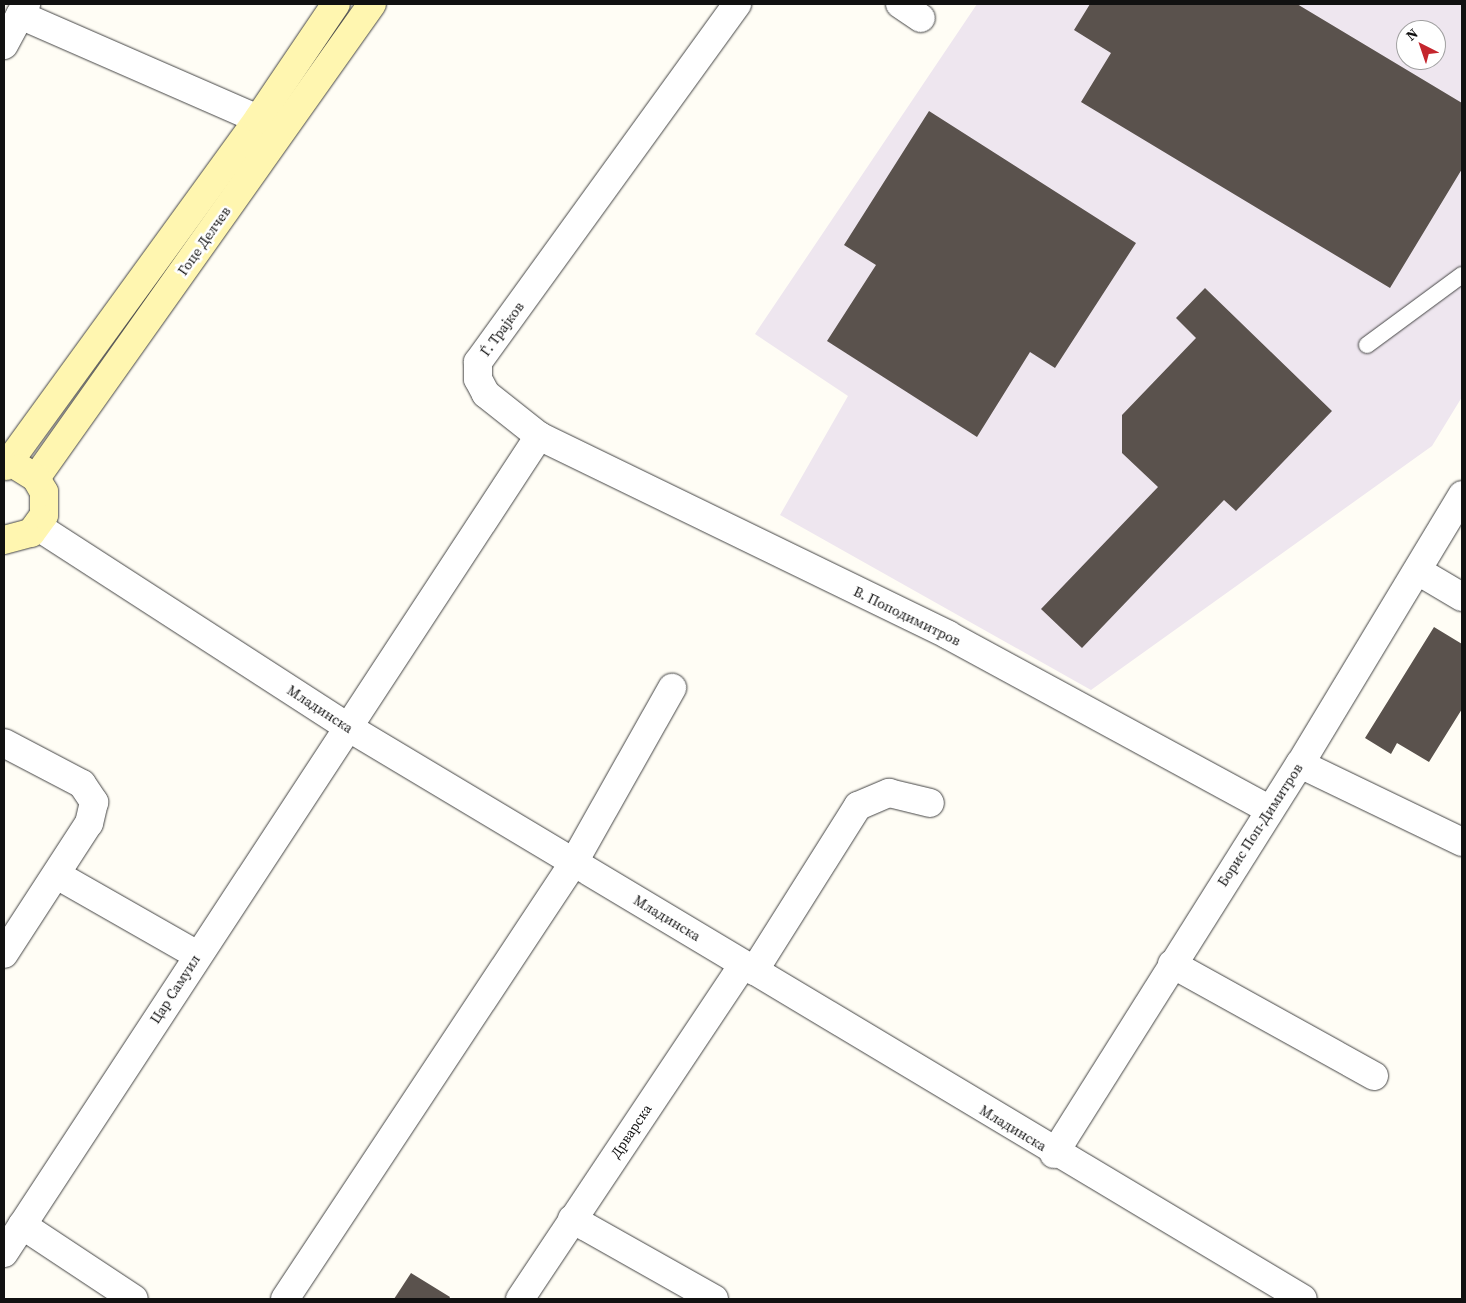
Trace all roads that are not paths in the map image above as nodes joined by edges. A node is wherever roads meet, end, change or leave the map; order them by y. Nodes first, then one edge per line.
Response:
1 (336, 4) edge
2 (372, 4) edge
3 (738, 4) edge
4 (23, 10) edge
5 (4, 46) edge
6 (258, 119) junction
7 (1462, 275) edge
8 (1367, 345) dead end
9 (539, 436) junction
10 (5, 466) edge
11 (36, 478) junction
12 (1462, 495) edge
13 (37, 526) junction
14 (4, 540) edge
15 (1418, 571) junction
16 (1462, 597) edge
17 (672, 688) dead end
18 (346, 726) junction
19 (4, 743) edge
20 (1300, 764) junction
21 (930, 803) dead end
22 (1269, 809) junction
23 (1462, 842) edge
24 (574, 862) junction
25 (57, 875) junction
26 (4, 954) edge
27 (197, 955) junction
28 (1172, 964) junction
29 (749, 968) junction
30 (1374, 1076) dead end
31 (1054, 1154) junction
32 (572, 1219) junction
33 (22, 1226) junction
34 (4, 1253) edge
35 (134, 1299) edge
36 (285, 1299) edge
37 (520, 1299) edge
38 (714, 1299) edge
39 (1303, 1299) edge

1 - 6 main road, Гоце Делчев
2 - 11 main road, Гоце Делчев
3 - 9 street, Ѓ. Трајков
4 - 5 street
4 - 6 street
6 - 10 main road, Гоце Делчев
7 - 8 lane
9 - 18 street
9 - 22 street, В. Поподимитров
10 - 11 main road
11 - 13 main road
12 - 15 street, Борис Поп-Димитров
13 - 14 main road
13 - 18 street, Младинска
15 - 16 street
15 - 20 street, Борис Поп-Димитров
17 - 24 street
18 - 24 street, Младинска
18 - 27 street, Цар Самуил
19 - 25 street
20 - 22 street, Борис Поп-Димитров
20 - 23 street
21 - 29 street, Дрварска
22 - 28 street, Борис Поп-Димитров
24 - 29 street, Младинска
24 - 36 street
25 - 26 street
25 - 27 street
27 - 33 street, Цар Самуил
28 - 30 street
28 - 31 street, Борис Поп-Димитров
29 - 31 street, Младинска
29 - 32 street, Дрварска
31 - 39 street, Младинска
32 - 37 street, Дрварска
32 - 38 street
33 - 34 street, Цар Самуил
33 - 35 street

